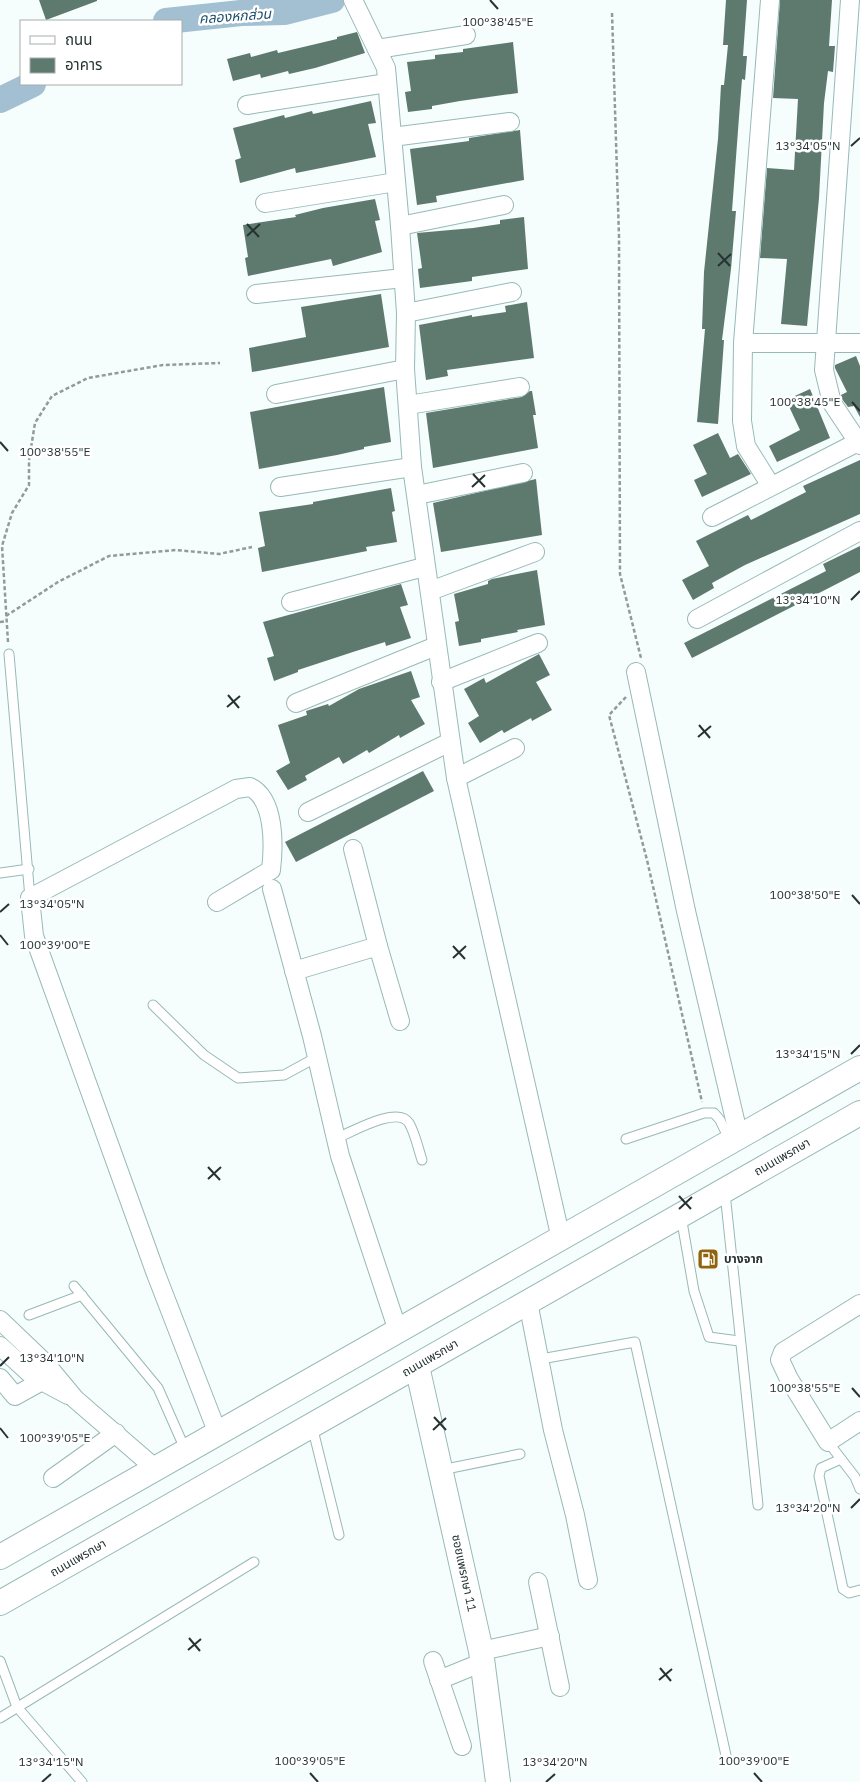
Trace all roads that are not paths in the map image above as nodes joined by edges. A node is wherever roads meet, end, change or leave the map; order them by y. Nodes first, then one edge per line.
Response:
1 (770, 0) edge
2 (850, 0) edge
3 (357, 7) edge
4 (466, 35) dead end
5 (377, 49) junction
6 (387, 83) junction
7 (247, 105) dead end
8 (510, 122) dead end
9 (392, 137) junction
10 (396, 182) junction
11 (265, 203) dead end
12 (504, 205) dead end
13 (400, 226) junction
14 (403, 278) junction
15 (512, 292) dead end
16 (256, 294) dead end
17 (406, 313) junction
18 (743, 343) junction
19 (826, 343) junction
20 (860, 343) edge
21 (404, 369) junction
22 (520, 387) dead end
23 (276, 394) dead end
24 (408, 405) junction
25 (859, 444) edge
26 (412, 467) junction
27 (523, 472) dead end
28 (771, 486) junction
29 (280, 488) dead end
30 (416, 495) junction
31 (712, 517) dead end
32 (860, 531) edge
33 (535, 552) dead end
34 (424, 567) junction
35 (430, 590) junction
36 (291, 602) dead end
37 (697, 619) dead end
38 (538, 643) dead end
39 (436, 646) junction
40 (9, 654) road end
41 (640, 669) road end
42 (441, 682) junction
43 (296, 702) dead end
44 (450, 742) junction
45 (515, 748) dead end
46 (456, 778) junction
47 (308, 812) dead end
48 (353, 850) dead end
49 (29, 869) junction
50 (0, 873) edge
51 (272, 889) dead end
52 (30, 898) junction
53 (217, 902) dead end
54 (378, 946) junction
55 (294, 971) junction
56 (153, 1005) dead end
57 (400, 1021) dead end
58 (317, 1057) junction
59 (860, 1068) edge
60 (860, 1113) edge
61 (337, 1138) junction
62 (626, 1139) dead end
63 (735, 1139) junction
64 (422, 1160) dead end
65 (725, 1190) junction
66 (681, 1214) junction
67 (561, 1239) junction
68 (74, 1286) dead end
69 (82, 1295) junction
70 (528, 1302) junction
71 (860, 1304) edge
72 (29, 1315) dead end
73 (0, 1320) edge
74 (398, 1332) junction
75 (739, 1341) junction
76 (0, 1346) edge
77 (541, 1359) junction
78 (417, 1366) junction
79 (0, 1378) edge
80 (42, 1381) junction
81 (75, 1399) junction
82 (860, 1421) edge
83 (312, 1426) junction
84 (116, 1433) junction
85 (218, 1434) junction
86 (828, 1442) junction
87 (186, 1452) junction
88 (520, 1454) dead end
89 (841, 1459) junction
90 (156, 1469) junction
91 (441, 1470) junction
92 (858, 1475) edge
93 (52, 1478) dead end
94 (860, 1489) edge
95 (758, 1505) dead end
96 (339, 1535) dead end
97 (0, 1556) edge
98 (254, 1562) dead end
99 (588, 1580) dead end
100 (538, 1582) dead end
101 (860, 1590) edge
102 (0, 1603) edge
103 (550, 1636) junction
104 (482, 1656) junction
105 (0, 1661) edge
106 (433, 1661) dead end
107 (439, 1680) junction
108 (560, 1686) dead end
109 (17, 1707) junction
110 (0, 1718) edge
111 (462, 1746) dead end
112 (727, 1760) dead end
113 (82, 1782) edge
114 (498, 1782) edge

1 - 18 street
2 - 19 street
3 - 5 street
4 - 5 street
5 - 6 street
6 - 7 street
6 - 9 street
8 - 9 street
9 - 10 street
10 - 11 street
10 - 13 street
12 - 13 street
13 - 14 street
14 - 16 street
14 - 17 street
15 - 17 street
17 - 21 street
18 - 19 street
18 - 28 street
19 - 20 street
19 - 25 street
21 - 23 street
21 - 24 street
22 - 24 street
24 - 26 street
25 - 28 street
26 - 29 street
26 - 30 street
27 - 30 street
28 - 31 street
30 - 34 street
32 - 37 street
33 - 35 street
34 - 35 street
34 - 36 street
35 - 39 street
38 - 42 street
39 - 42 street
39 - 43 street
40 - 49 lane
41 - 63 street
42 - 44 street
44 - 46 street
44 - 47 street
45 - 46 street
46 - 67 street
48 - 54 street
49 - 50 lane
49 - 52 lane
51 - 55 street
52 - 53 street
52 - 85 street
54 - 55 street
54 - 57 street
55 - 58 street
56 - 58 lane
58 - 61 street
59 - 63 main road
60 - 65 main road, ถนนแพรกษา
61 - 64 lane
61 - 74 street
62 - 63 lane
63 - 67 main road
65 - 66 main road, ถนนแพรกษา
65 - 75 lane
66 - 70 main road, ถนนแพรกษา
66 - 75 lane
67 - 74 main road
68 - 69 lane
69 - 72 lane
69 - 87 lane
70 - 77 street
70 - 78 main road, ถนนแพรกษา
71 - 86 street
73 - 81 street
74 - 85 main road
75 - 95 lane
76 - 80 street
77 - 99 street
77 - 112 lane
78 - 83 main road, ถนนแพรกษา
78 - 91 main road, ซอยแพรกษา 11
79 - 80 street
80 - 81 street
81 - 84 street
82 - 86 street
83 - 96 lane
83 - 102 main road, ถนนแพรกษา
84 - 90 street
84 - 93 street
85 - 87 main road
86 - 89 lane
87 - 90 main road
88 - 91 lane
89 - 92 lane
89 - 101 lane
90 - 97 main road
91 - 104 main road, ซอยแพรกษา 11
92 - 94 lane
98 - 109 lane
100 - 103 street
103 - 104 street
103 - 108 street
104 - 107 street
104 - 114 main road, ซอยแพรกษา 11
105 - 109 lane
106 - 107 street
107 - 111 street
109 - 110 lane
109 - 113 lane

